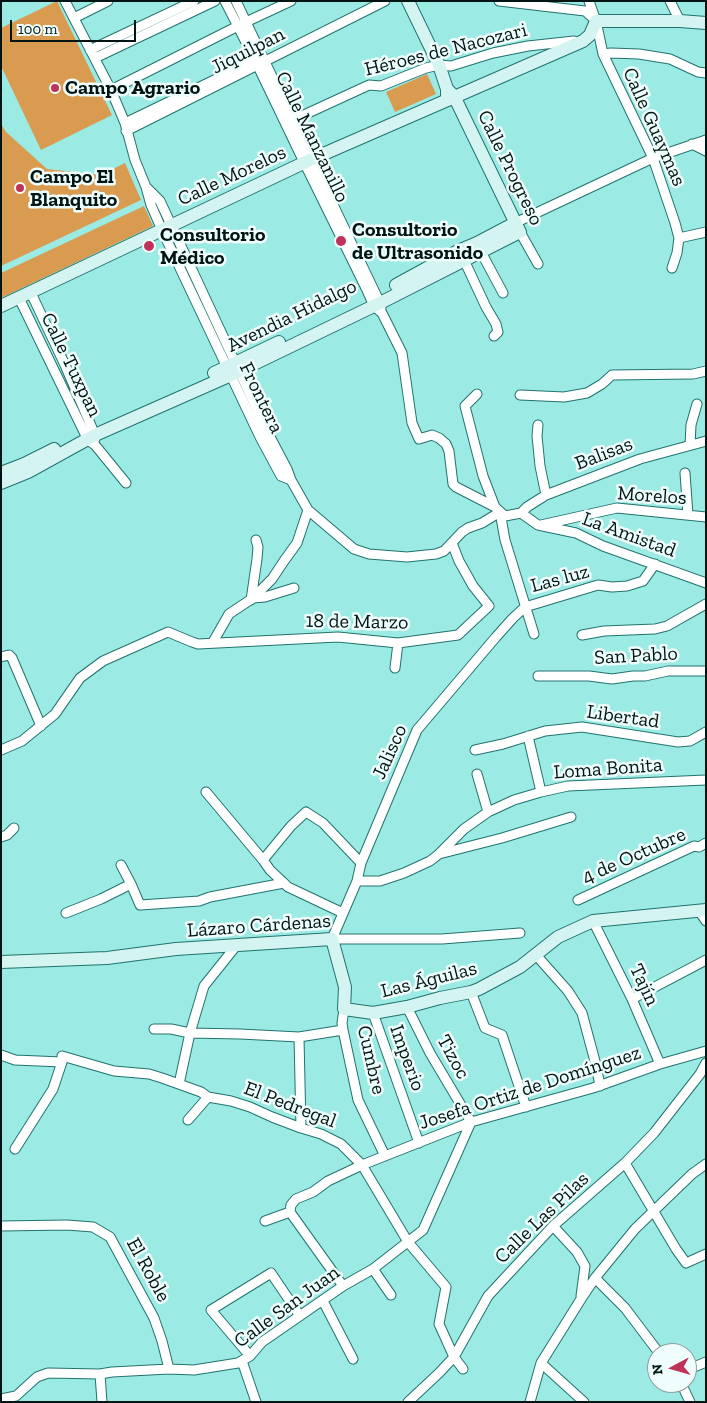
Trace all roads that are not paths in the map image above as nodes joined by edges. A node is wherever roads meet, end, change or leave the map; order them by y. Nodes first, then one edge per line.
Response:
1 (65, 1) edge
2 (108, 1) edge
3 (194, 1) edge
4 (215, 1) edge
5 (226, 1) edge
6 (236, 1) edge
7 (291, 1) edge
8 (372, 1) edge
9 (385, 1) edge
10 (408, 1) edge
11 (499, 1) edge
12 (589, 1) edge
13 (670, 1) edge
14 (74, 18) junction
15 (596, 21) junction
16 (680, 21) junction
17 (706, 23) edge
18 (242, 24) junction
19 (583, 40) junction
20 (93, 54) junction
21 (603, 54) junction
22 (260, 61) junction
23 (438, 65) junction
24 (706, 73) edge
25 (111, 90) junction
26 (449, 95) junction
27 (293, 120) junction
28 (126, 127) junction
29 (706, 140) edge
30 (692, 144) junction
31 (706, 151) edge
32 (653, 158) junction
33 (308, 161) junction
34 (167, 227) junction
35 (514, 229) junction
36 (706, 232) edge
37 (679, 238) junction
38 (481, 252) junction
39 (464, 260) junction
40 (538, 264) dead end
41 (672, 268) dead end
42 (502, 292) dead end
43 (31, 293) junction
44 (19, 298) junction
45 (377, 303) junction
46 (1, 306) edge
47 (494, 336) dead end
48 (233, 369) junction
49 (706, 371) edge
50 (477, 394) dead end
51 (520, 395) dead end
52 (697, 404) dead end
53 (538, 425) dead end
54 (91, 437) junction
55 (706, 441) edge
56 (690, 446) junction
57 (685, 472) dead end
58 (1, 473) edge
59 (1, 483) edge
60 (126, 483) dead end
61 (546, 495) junction
62 (308, 510) junction
63 (497, 510) junction
64 (521, 513) junction
65 (688, 516) junction
66 (706, 517) edge
67 (538, 525) junction
68 (256, 540) dead end
69 (452, 543) junction
70 (655, 564) junction
71 (706, 583) edge
72 (294, 588) dead end
73 (252, 599) junction
74 (706, 604) edge
75 (525, 607) junction
76 (534, 634) dead end
77 (582, 635) dead end
78 (213, 642) junction
79 (398, 644) junction
80 (3, 656) edge
81 (395, 668) dead end
82 (706, 671) edge
83 (538, 676) dead end
84 (41, 726) junction
85 (706, 732) edge
86 (528, 736) junction
87 (1, 750) edge
88 (475, 750) dead end
89 (477, 774) dead end
90 (706, 780) edge
91 (206, 792) dead end
92 (541, 792) junction
93 (488, 812) junction
94 (571, 817) dead end
95 (14, 828) dead end
96 (1, 837) edge
97 (706, 844) edge
98 (439, 854) junction
99 (263, 860) junction
100 (361, 863) junction
101 (121, 865) dead end
102 (357, 881) junction
103 (284, 883) junction
104 (131, 884) junction
105 (578, 900) dead end
106 (66, 913) dead end
107 (343, 913) junction
108 (704, 914) edge
109 (593, 921) junction
110 (520, 933) dead end
111 (332, 939) junction
112 (236, 946) junction
113 (540, 952) junction
114 (706, 960) edge
115 (1, 962) edge
116 (472, 992) junction
117 (632, 999) junction
118 (407, 1007) junction
119 (344, 1009) junction
120 (372, 1013) junction
121 (154, 1029) dead end
122 (343, 1030) junction
123 (190, 1033) junction
124 (299, 1036) junction
125 (706, 1051) edge
126 (1, 1055) edge
127 (62, 1062) junction
128 (706, 1063) edge
129 (660, 1064) junction
130 (180, 1084) junction
131 (600, 1086) junction
132 (208, 1097) junction
133 (526, 1108) junction
134 (188, 1120) dead end
135 (471, 1122) junction
136 (301, 1128) junction
137 (419, 1142) junction
138 (16, 1149) dead end
139 (385, 1156) junction
140 (625, 1163) junction
141 (706, 1164) edge
142 (362, 1165) junction
143 (290, 1212) junction
144 (653, 1212) junction
145 (264, 1221) dead end
146 (1, 1226) edge
147 (553, 1226) junction
148 (408, 1242) junction
149 (706, 1254) edge
150 (373, 1269) junction
151 (595, 1278) junction
152 (343, 1286) junction
153 (391, 1294) dead end
154 (581, 1299) junction
155 (323, 1301) junction
156 (300, 1316) junction
157 (652, 1343) edge
158 (454, 1357) junction
159 (246, 1359) junction
160 (353, 1359) dead end
161 (542, 1363) junction
162 (170, 1368) junction
163 (464, 1369) dead end
164 (100, 1374) junction
165 (1, 1398) edge
166 (15, 1399) edge
167 (102, 1402) edge
168 (256, 1402) edge
169 (408, 1402) edge
170 (530, 1402) edge
171 (584, 1402) edge

1 - 14 street, Frontera
2 - 14 street
3 - 20 street
4 - 20 street
5 - 18 street, Calle Manzanillo
6 - 18 street, Calle Manzanillo
7 - 18 street
8 - 22 street, Jiquilpan
9 - 22 street, Jiquilpan
10 - 23 street, Calle Progreso
11 - 15 street
12 - 15 street, Calle Guaymas
13 - 16 street
14 - 20 street, Frontera
15 - 16 street
15 - 19 street
15 - 21 street, Calle Guaymas
16 - 17 street
18 - 22 street, Calle Manzanillo
18 - 25 street
19 - 23 street, Héroes de Nacozari
19 - 26 street, Calle Morelos
20 - 25 street, Frontera
21 - 24 street
21 - 32 street, Calle Guaymas
22 - 27 street, Calle Manzanillo
22 - 28 street, Jiquilpan
22 - 33 street, Calle Manzanillo
23 - 26 street, Calle Progreso
23 - 27 street, Héroes de Nacozari
25 - 28 street, Frontera
26 - 33 street, Calle Morelos
26 - 35 street, Calle Progreso
27 - 33 street, Calle Manzanillo
28 - 34 street, Frontera
29 - 30 street, Avendia Hidalgo
30 - 31 street
30 - 32 street, Avendia Hidalgo
32 - 35 street, Avendia Hidalgo
32 - 37 street, Calle Guaymas
33 - 34 street, Calle Morelos
33 - 45 street, Calle Manzanillo
34 - 43 street, Calle Morelos
34 - 48 street, Frontera
35 - 38 street, Avendia Hidalgo
35 - 40 street, Calle Progreso
35 - 45 street, Avendia Hidalgo
36 - 37 street
37 - 41 street, Calle Guaymas
38 - 39 street, Avendia Hidalgo
38 - 42 street
39 - 45 street, Avendia Hidalgo
39 - 47 street
43 - 44 street, Calle Morelos
43 - 54 street, Calle Tuxpan
44 - 46 street, Calle Morelos
44 - 54 street, Calle Tuxpan
45 - 48 street, Avendia Hidalgo
45 - 63 street, Calle Manzanillo
48 - 54 street, Avendia Hidalgo
48 - 62 street, Frontera
49 - 51 street
50 - 63 street
52 - 56 street
53 - 61 street
54 - 58 street, Avendia Hidalgo
54 - 59 street, Avendia Hidalgo
54 - 60 street, Calle Tuxpan
55 - 56 street, Balisas
56 - 61 street, Balisas
57 - 65 street
61 - 64 street, Balisas
62 - 69 street, Frontera
62 - 73 street
63 - 64 street
63 - 69 street, Frontera
63 - 75 street
64 - 67 street
65 - 66 street, Morelos
65 - 67 street, Morelos
67 - 70 street, La Amistad
68 - 73 street
69 - 79 street, 18 de Marzo
70 - 71 street, La Amistad
70 - 75 street, Las luz
72 - 73 street
73 - 78 street
74 - 77 street
75 - 76 street
75 - 100 street, Jalisco
78 - 79 street, 18 de Marzo
78 - 84 street, 18 de Marzo
79 - 81 street
80 - 84 street
82 - 83 street, San Pablo
84 - 87 street, 18 de Marzo
85 - 86 street, Libertad
86 - 88 street, Libertad
86 - 92 street
89 - 93 street
90 - 92 street, Loma Bonita
91 - 99 street, Lázaro Cárdenas
92 - 93 street, Loma Bonita
93 - 98 street, Loma Bonita
94 - 98 street
95 - 96 street
97 - 105 street, 4 de Octubre
98 - 102 street
99 - 100 street
99 - 103 street, Lázaro Cárdenas
100 - 102 street, Jalisco
101 - 104 street
102 - 107 street, Jalisco
103 - 104 street
103 - 107 street, Lázaro Cárdenas
104 - 106 street
107 - 111 street, Jalisco
108 - 109 street
109 - 113 street
109 - 117 street, Tajín
110 - 111 street, Lázaro Cárdenas
111 - 112 street, Lázaro Cárdenas
111 - 119 street, Cumbre
112 - 115 street, Lázaro Cárdenas
112 - 123 street
113 - 116 street, Las Águilas
113 - 131 street
114 - 117 street
116 - 118 street, Las Águilas
116 - 133 street
117 - 129 street, Tajín
118 - 120 street, Las Águilas
118 - 135 street, Tizoc
119 - 120 street, Las Águilas
119 - 122 street, Cumbre
120 - 137 street, Imperio
121 - 123 street
122 - 124 street
122 - 139 street, Cumbre
123 - 124 street
123 - 130 street
124 - 136 street
125 - 129 street, Josefa Ortiz de Domínguez
126 - 127 street, El Pedregal
127 - 130 street, El Pedregal
127 - 138 street
128 - 140 street, Calle Las Pilas
129 - 131 street, Josefa Ortiz de Domínguez
130 - 132 street, El Pedregal
131 - 133 street, Josefa Ortiz de Domínguez
132 - 134 street
132 - 136 street, El Pedregal
133 - 135 street, Josefa Ortiz de Domínguez
135 - 137 street, Josefa Ortiz de Domínguez
135 - 148 street, Calle San Juan
136 - 142 street, El Pedregal
137 - 139 street, Josefa Ortiz de Domínguez
139 - 142 street, Josefa Ortiz de Domínguez
140 - 144 street
140 - 147 street, Calle Las Pilas
141 - 144 street
142 - 143 street, Josefa Ortiz de Domínguez
142 - 148 street, El Pedregal
143 - 145 street, Josefa Ortiz de Domínguez
143 - 152 street
144 - 149 street
144 - 151 street
146 - 162 street, El Roble
147 - 154 street
147 - 158 street, Calle Las Pilas
148 - 150 street, Calle San Juan
148 - 158 street, El Pedregal
150 - 152 street, Calle San Juan
150 - 153 street
151 - 154 street
151 - 157 street
152 - 155 street, Calle San Juan
154 - 161 street
155 - 156 street, Calle San Juan
155 - 160 street
156 - 159 street, Calle San Juan
156 - 159 street
158 - 163 street, El Pedregal
158 - 169 street, Calle Las Pilas
159 - 162 street, Calle San Juan
159 - 168 street
161 - 170 street
161 - 171 street
162 - 164 street, Calle San Juan
164 - 166 street, Calle San Juan
164 - 167 street
165 - 166 street

